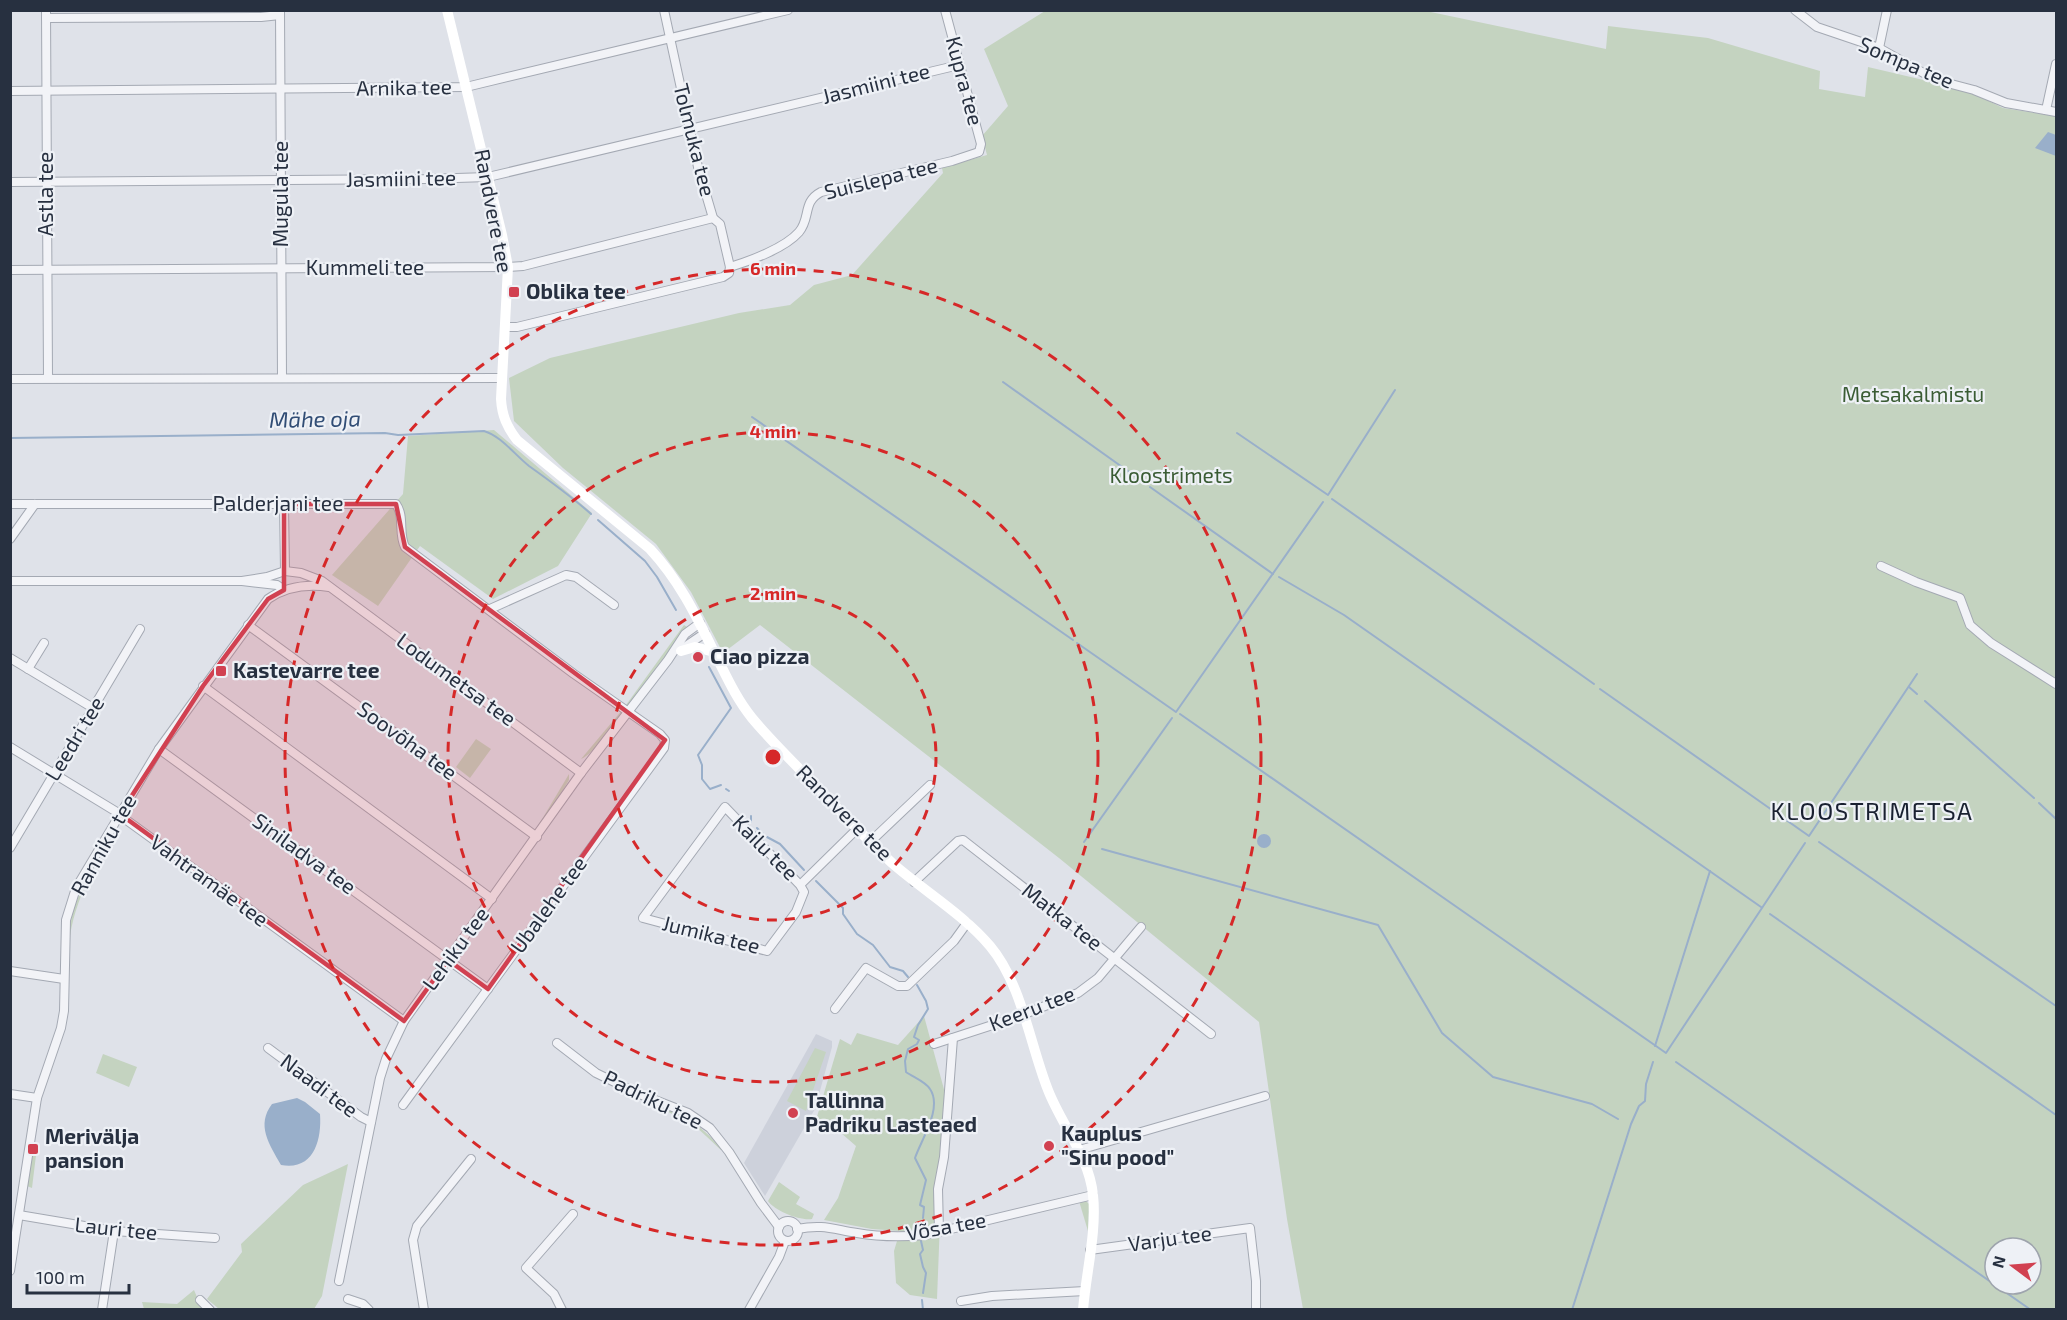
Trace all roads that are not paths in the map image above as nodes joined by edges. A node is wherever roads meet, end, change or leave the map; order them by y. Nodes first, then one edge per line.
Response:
1 (447, 10) edge
2 (664, 10) edge
3 (788, 10) edge
4 (945, 10) edge
5 (1795, 10) edge
6 (1887, 10) edge
7 (280, 13) edge
8 (46, 14) edge
9 (670, 39) junction
10 (1879, 48) junction
11 (2056, 64) edge
12 (959, 65) junction
13 (466, 87) junction
14 (280, 90) junction
15 (10, 91) edge
16 (46, 91) junction
17 (2046, 110) junction
18 (2056, 112) edge
19 (690, 129) junction
20 (979, 152) joint
21 (488, 177) junction
22 (281, 180) junction
23 (10, 182) edge
24 (46, 182) junction
25 (713, 218) junction
26 (508, 267) junction
27 (730, 267) junction
28 (282, 269) junction
29 (10, 270) edge
30 (47, 270) junction
31 (505, 327) junction
32 (48, 378) junction
33 (282, 378) junction
34 (502, 378) junction
35 (10, 379) edge
36 (10, 504) edge
37 (35, 504) junction
38 (284, 504) junction
39 (10, 539) edge
40 (1881, 566) dead end
41 (283, 573) junction
42 (10, 581) edge
43 (242, 581) junction
44 (262, 583) junction
45 (329, 587) junction
46 (282, 588) junction
47 (269, 597) junction
48 (614, 605) dead end
49 (490, 609) junction
50 (249, 626) junction
51 (702, 628) junction
52 (140, 629) dead end
53 (44, 643) dead end
54 (681, 651) junction
55 (714, 652) junction
56 (10, 658) edge
57 (668, 660) junction
58 (28, 669) junction
59 (2056, 684) edge
60 (203, 686) junction
61 (93, 708) junction
62 (630, 712) junction
63 (10, 747) edge
64 (159, 749) junction
65 (55, 773) junction
66 (581, 773) junction
67 (930, 785) dead end
68 (725, 807) joint
69 (120, 814) junction
70 (857, 829) junction
71 (537, 837) junction
72 (870, 842) junction
73 (10, 848) edge
74 (914, 882) junction
75 (800, 885) junction
76 (492, 899) junction
77 (967, 923) junction
78 (1141, 927) dead end
79 (1116, 959) junction
80 (448, 960) junction
81 (10, 971) edge
82 (64, 979) junction
83 (488, 989) junction
84 (835, 1009) dead end
85 (1023, 1014) junction
86 (404, 1021) junction
87 (1211, 1034) dead end
88 (953, 1038) junction
89 (557, 1043) dead end
90 (934, 1044) dead end
91 (268, 1048) dead end
92 (10, 1094) edge
93 (1265, 1096) dead end
94 (37, 1098) junction
95 (403, 1105) dead end
96 (371, 1122) junction
97 (1079, 1150) junction
98 (471, 1158) dead end
99 (1094, 1196) junction
100 (573, 1214) dead end
101 (19, 1215) junction
102 (14, 1225) edge
103 (779, 1227) junction
104 (797, 1229) junction
105 (114, 1231) junction
106 (939, 1231) junction
107 (214, 1238) dead end
108 (785, 1241) junction
109 (1090, 1250) junction
110 (10, 1270) edge
111 (339, 1281) dead end
112 (1085, 1291) junction
113 (348, 1299) dead end
114 (200, 1300) dead end
115 (961, 1300) dead end
116 (558, 1307) edge
117 (102, 1310) edge
118 (210, 1310) edge
119 (369, 1310) edge
120 (424, 1310) edge
121 (749, 1310) edge
122 (1083, 1310) edge
123 (1256, 1310) edge

1 - 13 main road, Randvere tee
2 - 9 street, Tolmuka tee
3 - 9 street, Arnika tee
4 - 12 street, Kupra tee
5 - 10 street, Sompa tee
6 - 10 street
7 - 8 street
7 - 14 street, Mugula tee
8 - 16 street, Astla tee
9 - 13 street, Arnika tee
9 - 19 street, Tolmuka tee
10 - 17 street, Sompa tee
11 - 17 street
12 - 19 street, Jasmiini tee
12 - 20 street, Kupra tee
13 - 14 street, Arnika tee
13 - 21 main road, Randvere tee
14 - 16 street, Arnika tee
14 - 22 street, Mugula tee
15 - 16 street, Arnika tee
16 - 24 street, Astla tee
17 - 18 street, Sompa tee
19 - 21 street, Jasmiini tee
19 - 25 street, Tolmuka tee
20 - 27 street, Suislepa tee
21 - 22 street, Jasmiini tee
21 - 26 main road, Randvere tee
22 - 24 street, Jasmiini tee
22 - 28 street, Mugula tee
23 - 24 street, Jasmiini tee
24 - 30 street, Astla tee
25 - 26 street, Kummeli tee
25 - 27 street, Tolmuka tee
26 - 28 street, Kummeli tee
26 - 31 main road, Randvere tee
27 - 31 street, Suislepa tee
28 - 30 street, Kummeli tee
28 - 33 street, Mugula tee
29 - 30 street, Kummeli tee
30 - 32 street, Astla tee
31 - 34 main road, Randvere tee
32 - 33 street
32 - 35 street
33 - 34 street
34 - 51 main road, Randvere tee
36 - 37 street, Palderjani tee
37 - 38 street, Palderjani tee
37 - 39 street
38 - 41 street
38 - 49 street, Palderjani tee
40 - 59 street
41 - 43 street
41 - 45 street, Lodumetsa tee
41 - 46 street
41 - 46 street
42 - 43 street
43 - 44 street
44 - 46 street
44 - 47 street
45 - 46 street
45 - 66 street, Lodumetsa tee
46 - 47 street, Ranniku tee
47 - 50 street, Ranniku tee
48 - 49 street
49 - 62 street, Palderjani tee
50 - 60 street, Ranniku tee
50 - 71 street, Soovõha tee
51 - 54 street, Lehiku tee
51 - 55 main road, Randvere tee
51 - 57 street, Lehiku tee
52 - 61 street, Leedri tee
53 - 58 street
54 - 55 main road
54 - 57 street, Lehiku tee
55 - 70 main road, Randvere tee
56 - 58 street
57 - 62 street, Lehiku tee
58 - 61 street
60 - 64 street, Ranniku tee
60 - 76 street
61 - 65 street, Leedri tee
62 - 66 street, Lehiku tee
62 - 83 street, Ubalehe tee
63 - 65 street, Vahtramäe tee
64 - 69 street, Ranniku tee
64 - 80 street, Siniladva tee
65 - 69 street, Vahtramäe tee
65 - 73 street, Leedri tee
66 - 71 street, Lehiku tee
67 - 72 street
68 - 75 street, Kailu tee
68 - 75 street, Jumika tee
69 - 82 street, Ranniku tee
69 - 86 street, Vahtramäe tee
70 - 72 main road, Randvere tee
70 - 75 street, Kailu tee
71 - 76 street, Lehiku tee
72 - 74 main road, Randvere tee
74 - 77 main road, Randvere tee
74 - 79 street, Matka tee
76 - 80 street, Lehiku tee
77 - 84 street
77 - 85 main road, Randvere tee
78 - 79 street, Keeru tee
79 - 85 street, Keeru tee
79 - 87 street, Matka tee
80 - 83 street
80 - 86 street, Lehiku tee
81 - 82 street
82 - 94 street, Ranniku tee
83 - 95 street, Ubalehe tee
85 - 88 street, Keeru tee
85 - 97 main road, Randvere tee
86 - 96 street, Lehiku tee
88 - 90 street, Keeru tee
88 - 106 street
89 - 103 street, Padriku tee
91 - 96 street, Naadi tee
92 - 94 street
93 - 97 street
94 - 101 street, Ranniku tee
96 - 111 street, Lehiku tee
97 - 99 main road, Randvere tee
98 - 120 street
99 - 106 street, Võsa tee
99 - 109 main road, Randvere tee
100 - 116 street
101 - 102 street, Ranniku tee
101 - 105 street, Lauri tee
102 - 110 street, Ranniku tee
103 - 104 street
103 - 108 street
104 - 106 street, Võsa tee
104 - 108 street
105 - 107 street, Lauri tee
105 - 117 street
108 - 121 street
109 - 112 main road, Randvere tee
109 - 123 street, Varju tee
112 - 115 street
112 - 122 main road, Randvere tee
113 - 119 street
114 - 118 street

